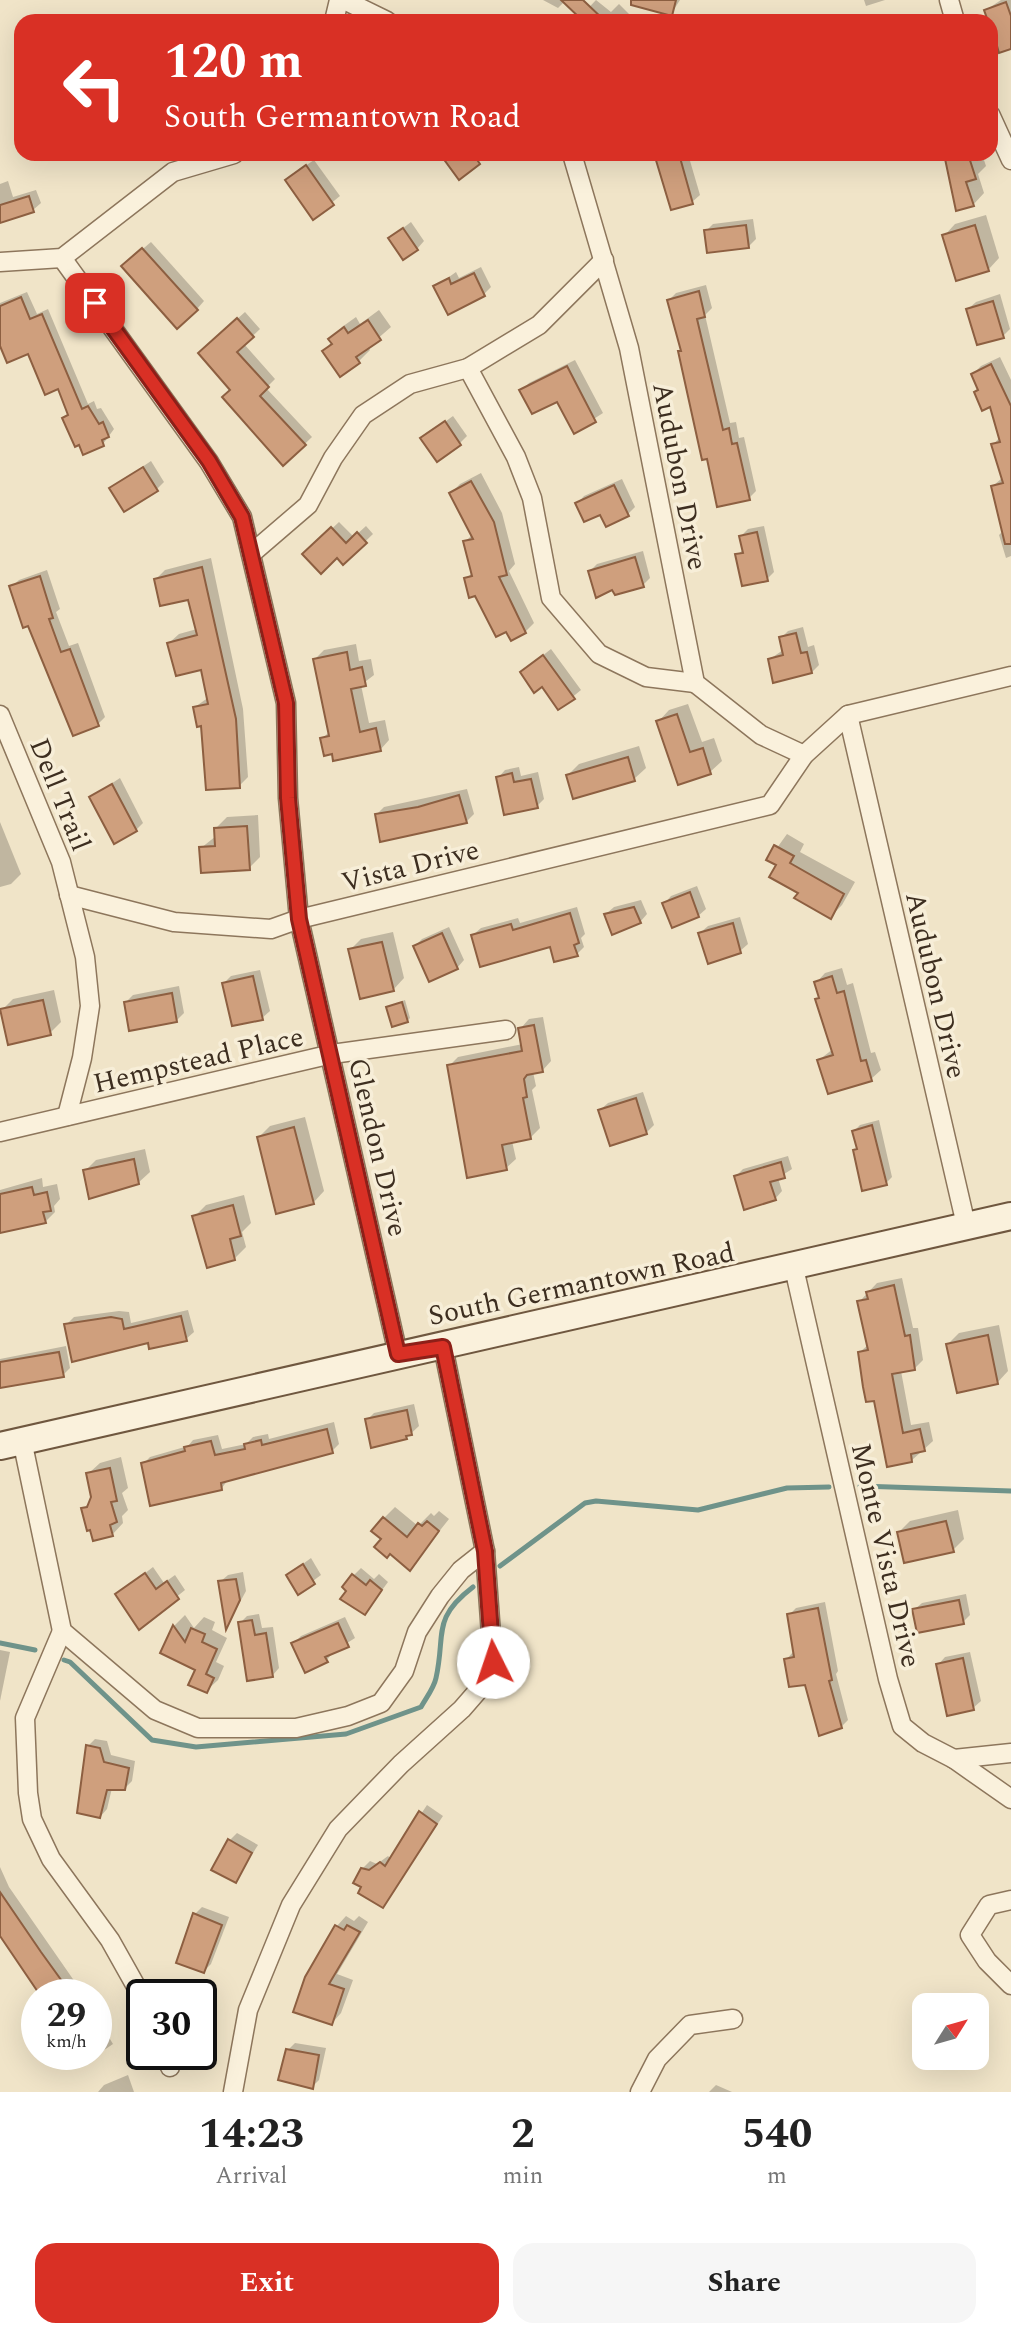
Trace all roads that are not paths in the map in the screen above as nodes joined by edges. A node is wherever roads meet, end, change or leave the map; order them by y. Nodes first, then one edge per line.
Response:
1 (342, 0) edge
2 (372, 14) edge
3 (998, 132) edge
4 (1011, 160) edge
5 (210, 161) edge
6 (574, 161) edge
7 (62, 258) junction
8 (604, 260) junction
9 (0, 261) edge
10 (468, 368) junction
11 (251, 554) junction
12 (1011, 676) edge
13 (695, 683) junction
14 (0, 715) edge
15 (848, 715) junction
16 (804, 755) junction
17 (69, 895) junction
18 (299, 919) junction
19 (506, 1030) dead end
20 (332, 1054) junction
21 (68, 1116) junction
22 (0, 1132) edge
23 (1011, 1216) edge
24 (966, 1225) junction
25 (794, 1268) junction
26 (443, 1347) junction
27 (398, 1354) junction
28 (11, 1443) edge
29 (485, 1551) junction
30 (62, 1631) junction
31 (1011, 1753) edge
32 (954, 1759) junction
33 (1011, 1799) edge
34 (1011, 1900) edge
35 (132, 1979) edge
36 (1011, 1985) edge
37 (733, 2019) dead end
38 (233, 2092) edge
39 (640, 2092) edge

1 - 2 street
3 - 4 street
5 - 7 street
6 - 8 street, Audubon Drive
7 - 9 street
7 - 11 street, Glendon Drive
8 - 10 street
8 - 13 street, Audubon Drive
10 - 11 street
10 - 13 street
11 - 18 street, Glendon Drive
12 - 15 street, Vista Drive
13 - 16 street
14 - 17 street, Dell Trail
15 - 16 street, Vista Drive
15 - 24 street, Audubon Drive
16 - 18 street, Vista Drive
17 - 18 street, Vista Drive
17 - 21 street
18 - 20 street, Glendon Drive
19 - 20 street, Hempstead Place
20 - 21 street, Hempstead Place
20 - 27 street, Glendon Drive
21 - 22 street
23 - 24 main road, South Germantown Road
24 - 25 main road, South Germantown Road
25 - 26 main road, South Germantown Road
25 - 32 street, Monte Vista Drive
26 - 27 main road, South Germantown Road
26 - 29 street
27 - 28 main road, South Germantown Road
28 - 30 street
29 - 30 street
29 - 38 street
30 - 35 street
31 - 32 street
32 - 33 street, Monte Vista Drive
34 - 36 street
37 - 39 street

